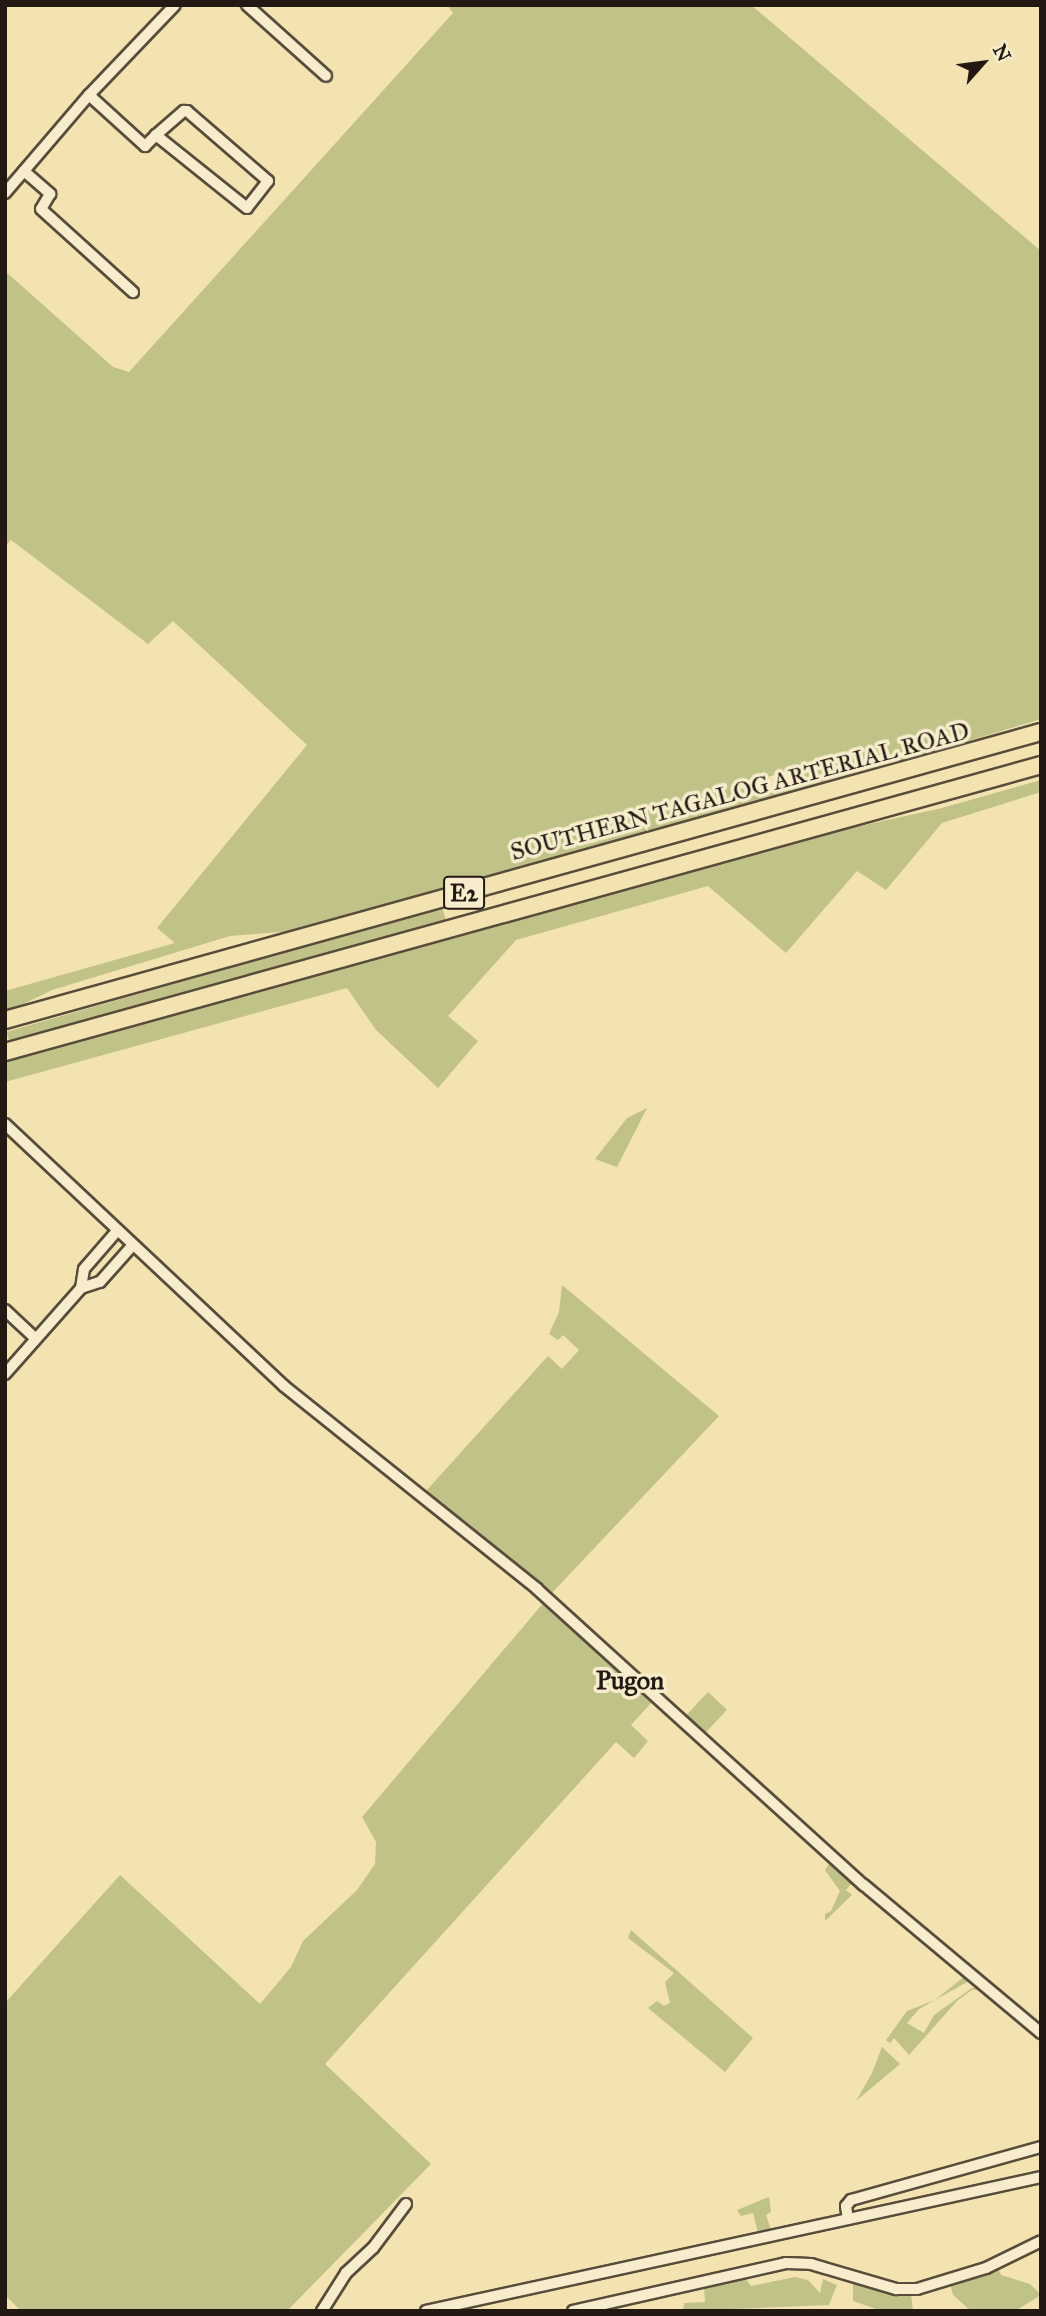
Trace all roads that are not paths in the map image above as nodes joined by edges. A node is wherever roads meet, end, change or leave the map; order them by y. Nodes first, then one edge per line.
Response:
1 (175, 5) edge
2 (247, 5) edge
3 (326, 76) dead end
4 (89, 95) junction
5 (156, 135) junction
6 (24, 171) junction
7 (5, 193) edge
8 (134, 292) dead end
9 (1041, 731) edge
10 (1041, 765) edge
11 (1041, 772) edge
12 (983, 782) junction
13 (5, 1020) edge
14 (5, 1052) edge
15 (5, 1124) edge
16 (116, 1232) junction
17 (132, 1246) junction
18 (81, 1288) junction
19 (5, 1310) edge
20 (36, 1339) junction
21 (5, 1374) edge
22 (1041, 2033) edge
23 (1041, 2147) edge
24 (1041, 2177) edge
25 (406, 2204) dead end
26 (848, 2219) junction
27 (1041, 2241) edge
28 (322, 2311) edge
29 (426, 2311) edge
30 (573, 2311) edge

1 - 4 street
2 - 3 street
4 - 5 street
4 - 6 street
5 - 5 street
6 - 7 street
6 - 8 street
9 - 13 highway, SOUTHERN TAGALOG ARTERIAL ROAD / E2
10 - 12 highway, E2
11 - 12 highway
12 - 14 highway, E2
15 - 16 street
16 - 17 street
16 - 18 street
17 - 18 street
17 - 22 street
18 - 20 street
19 - 20 street
20 - 21 street
23 - 26 street
24 - 26 street
25 - 28 street
26 - 29 street
27 - 30 street

